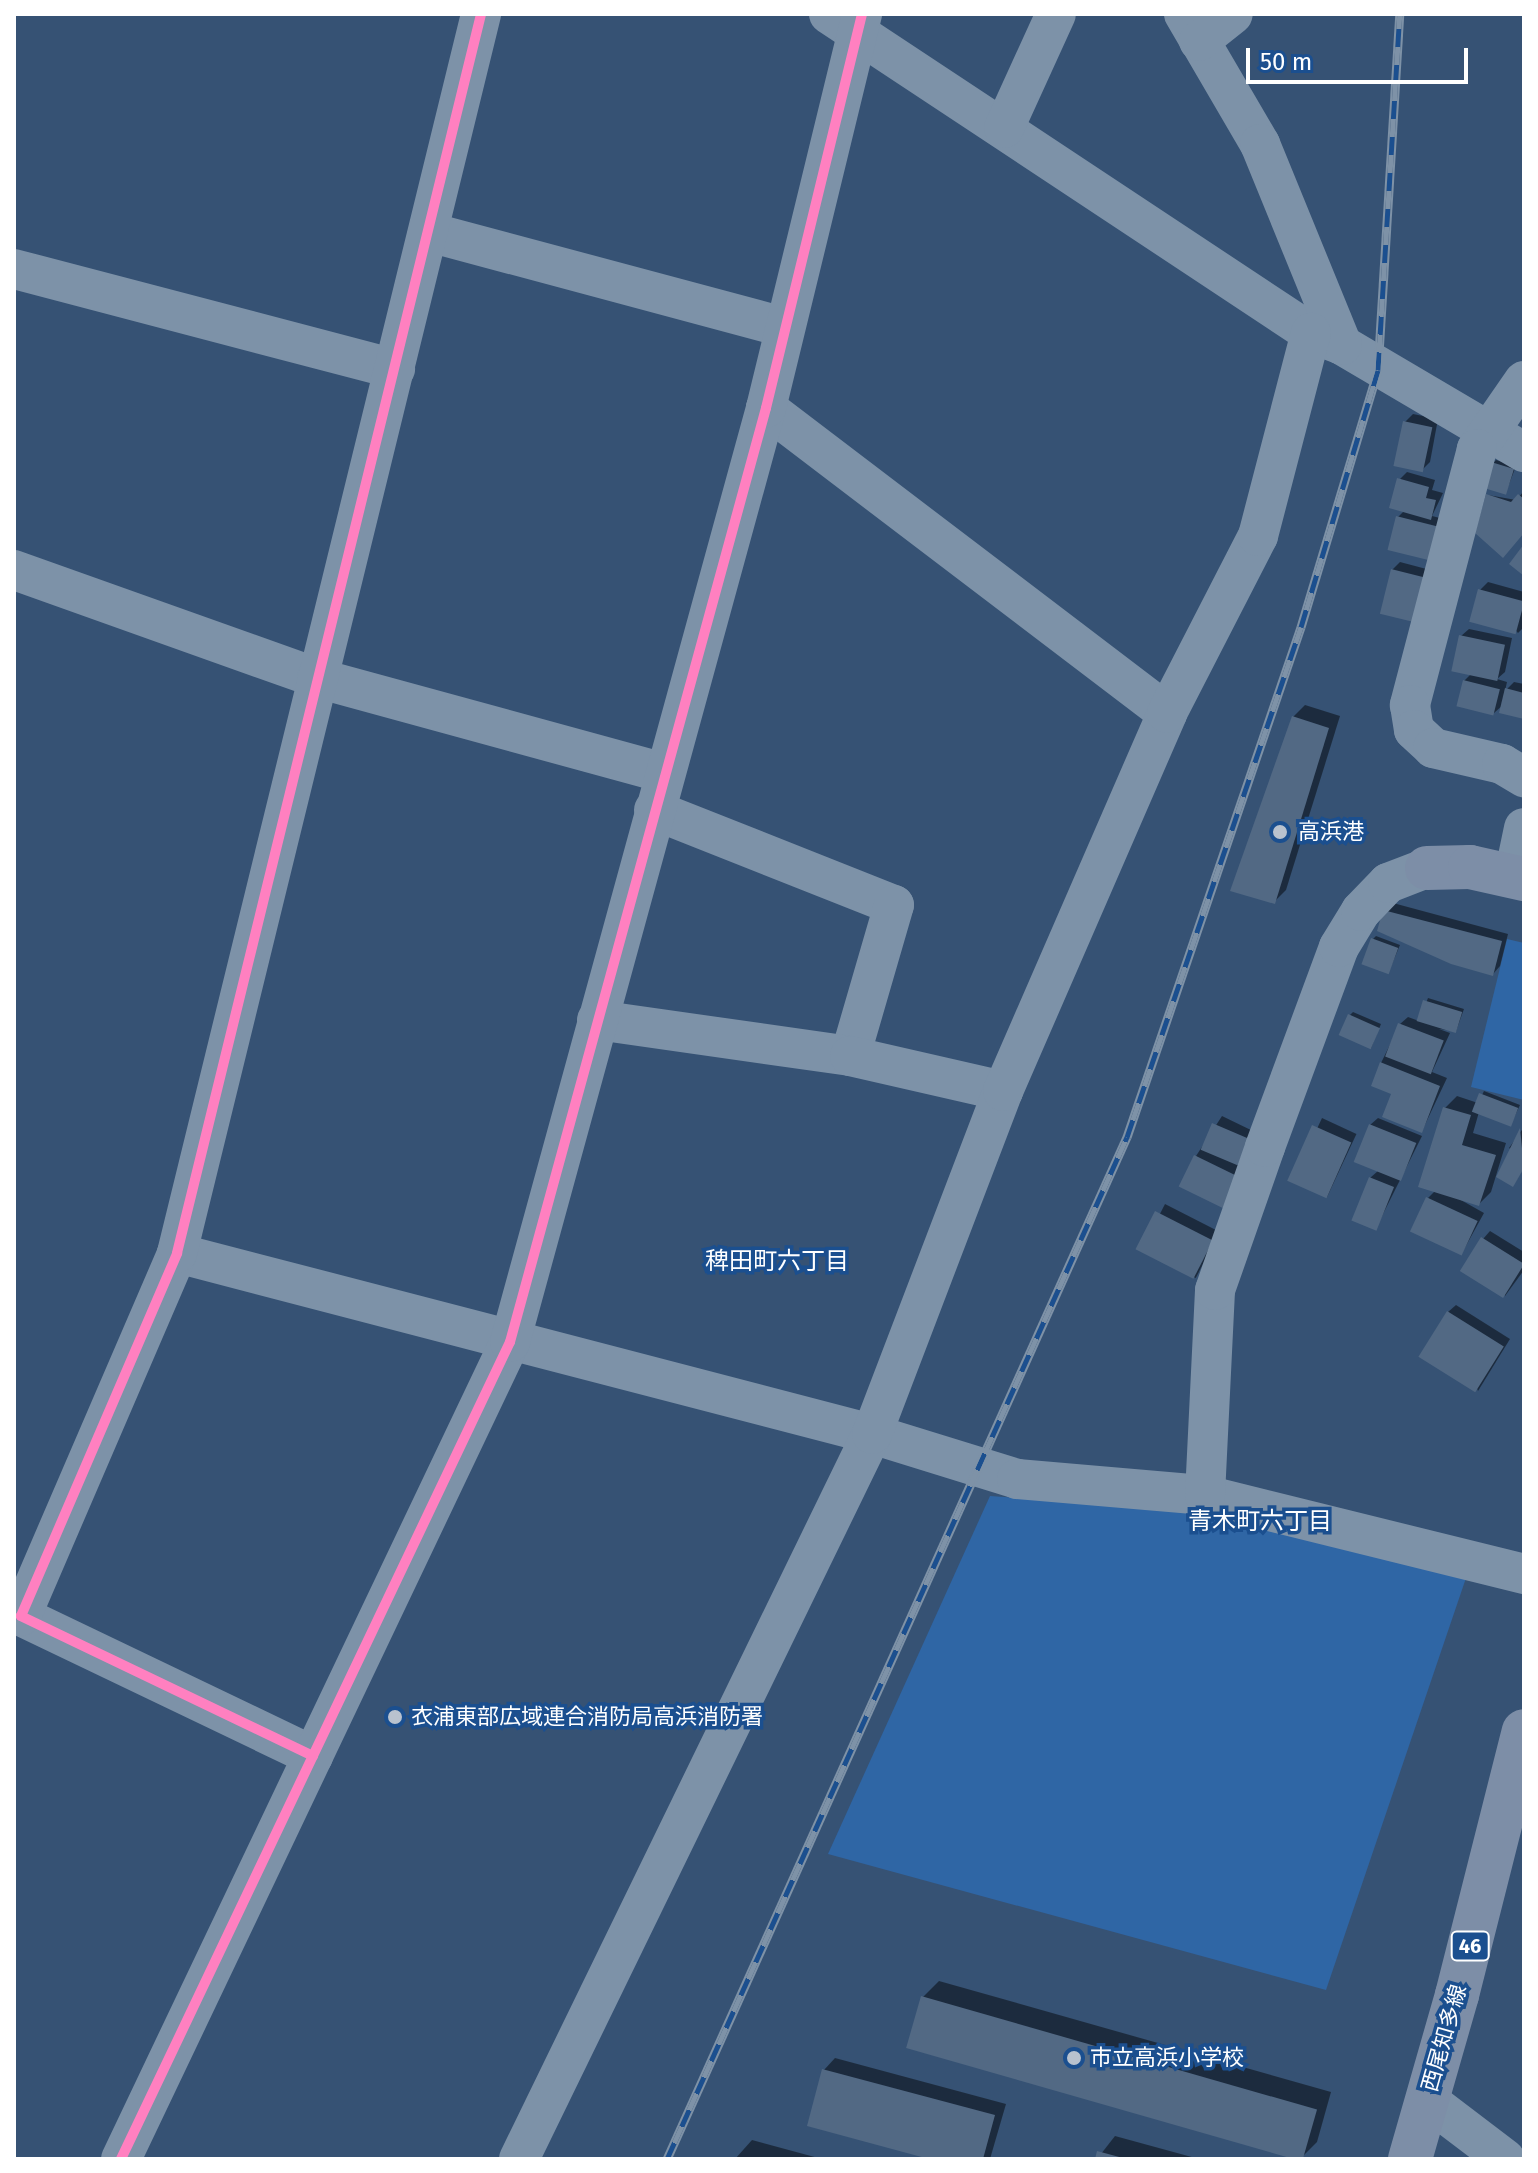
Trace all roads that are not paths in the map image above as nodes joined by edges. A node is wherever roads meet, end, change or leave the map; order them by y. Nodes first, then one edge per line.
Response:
1 (481, 14) edge
2 (1056, 14) edge
3 (1233, 14) edge
4 (851, 20) edge
5 (1192, 27) edge
6 (1004, 128) junction
7 (429, 232) junction
8 (14, 269) edge
9 (784, 327) junction
10 (1326, 339) junction
11 (395, 369) junction
12 (1524, 381) edge
13 (766, 408) junction
14 (1489, 430) junction
15 (1524, 452) edge
16 (14, 570) edge
17 (317, 678) junction
18 (1167, 713) junction
19 (1524, 777) edge
20 (659, 791) junction
21 (1524, 828) edge
22 (1427, 868) joint
23 (1519, 878) edge
24 (597, 1020) junction
25 (850, 1056) junction
26 (1003, 1091) junction
27 (177, 1253) junction
28 (510, 1342) junction
29 (872, 1434) junction
30 (1205, 1495) junction
31 (1524, 1574) edge
32 (18, 1616) edge
33 (1524, 1731) edge
34 (313, 1756) junction
35 (1519, 1775) edge
36 (1426, 2099) junction
37 (121, 2159) edge
38 (519, 2159) edge
39 (1410, 2159) edge
40 (1505, 2159) edge

1 - 7 street
2 - 6 street
3 - 5 street
4 - 6 street
4 - 9 street
5 - 10 street
6 - 10 street
7 - 9 street
7 - 11 street
8 - 11 street
9 - 13 street
10 - 14 street
10 - 18 street
11 - 17 street
12 - 14 street
13 - 18 street
13 - 20 street
14 - 15 street
14 - 19 street
16 - 17 street
17 - 20 street
17 - 27 street
18 - 26 street
20 - 24 street
20 - 25 street
21 - 23 street
22 - 23 main road
22 - 30 street
24 - 25 street
24 - 28 street
25 - 26 street
26 - 29 street
27 - 28 street
27 - 32 street
28 - 29 street
28 - 34 street
29 - 30 street
29 - 38 street
30 - 31 street
32 - 34 street
33 - 35 main road, 西尾知多線 / 46
34 - 37 street
35 - 36 main road, 西尾知多線 / 46
36 - 39 main road, 西尾知多線 / 46
36 - 40 street

